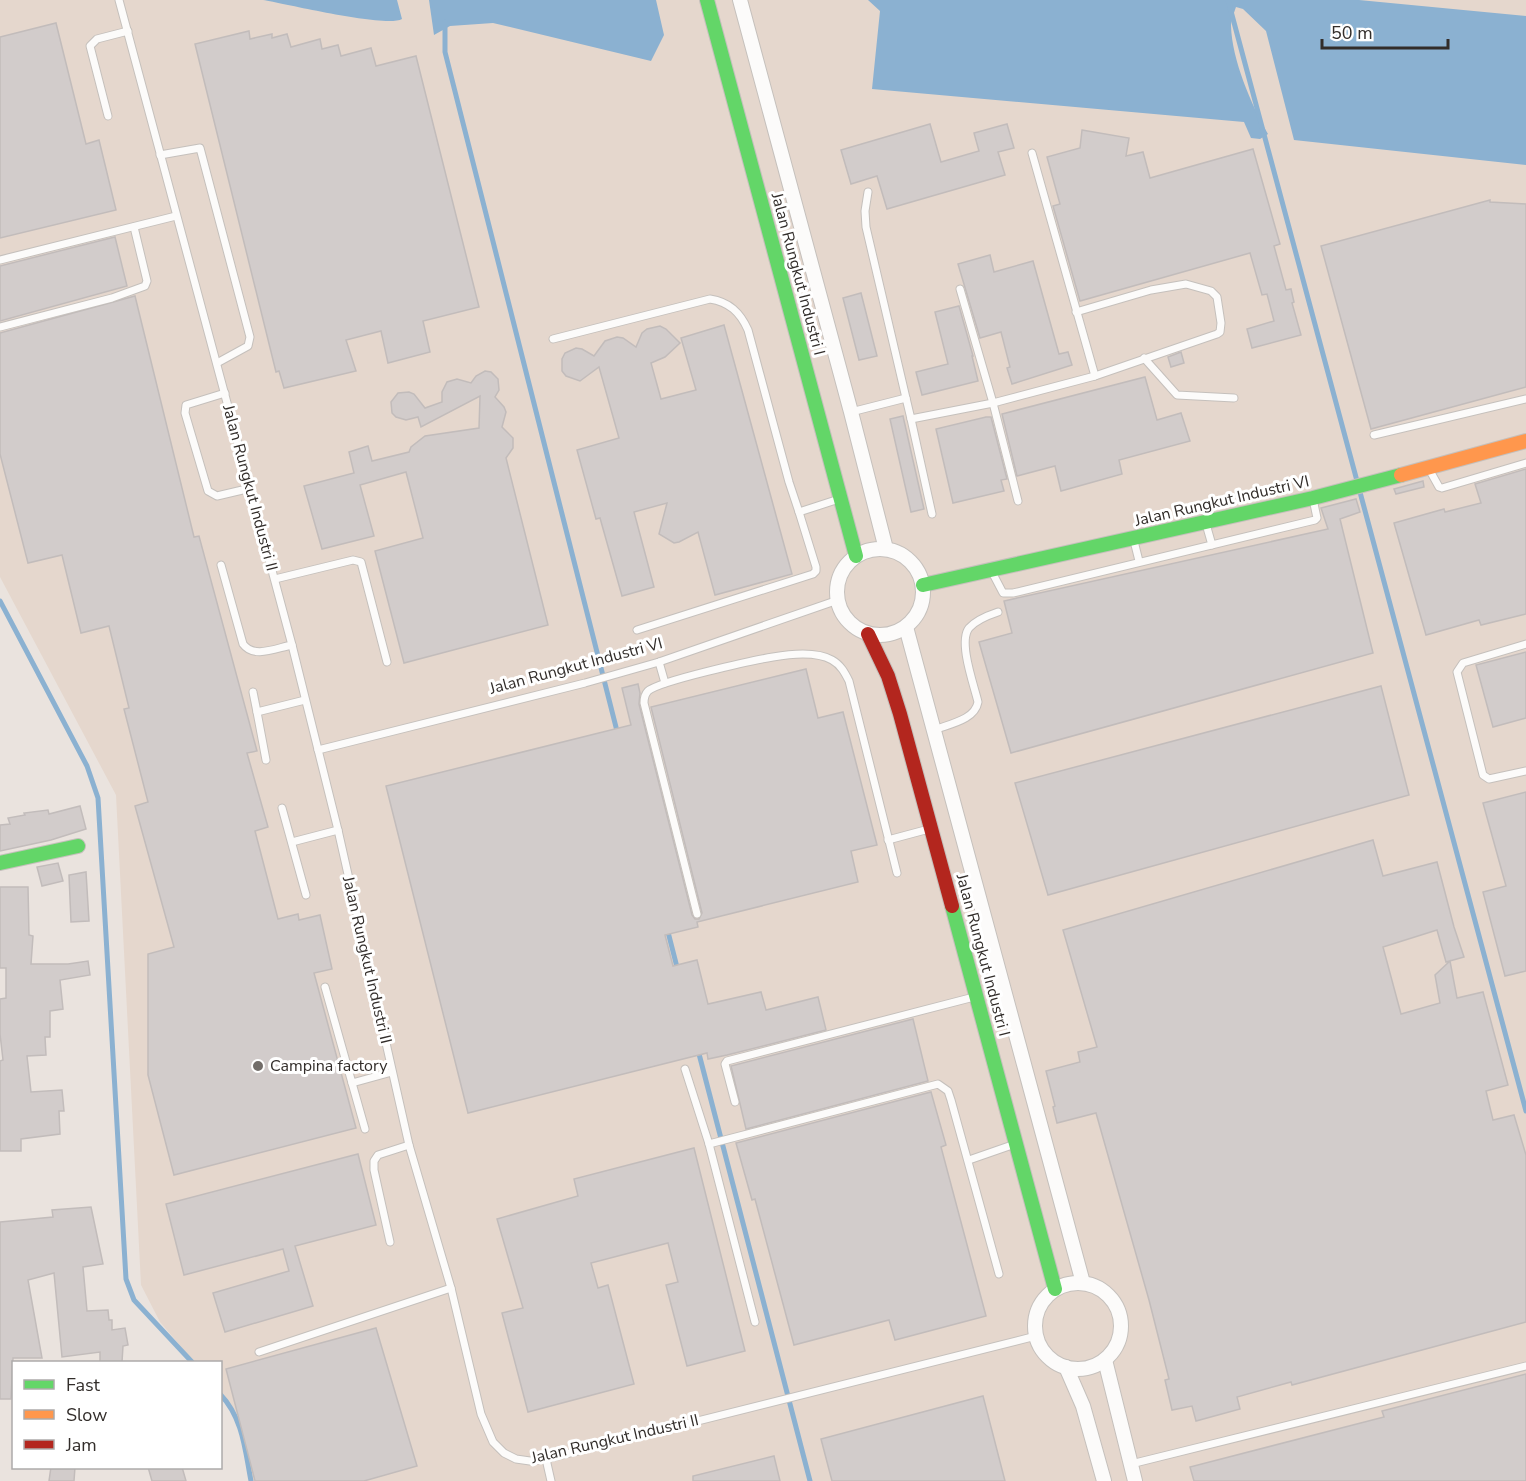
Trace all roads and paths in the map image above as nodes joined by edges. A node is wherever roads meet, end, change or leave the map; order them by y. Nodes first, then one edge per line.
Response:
1 (119, 0) edge
2 (707, 0) edge
3 (740, 0) edge
4 (128, 31) junction
5 (108, 116) dead end
6 (1032, 153) dead end
7 (160, 155) junction
8 (868, 192) dead end
9 (176, 216) junction
10 (134, 227) junction
11 (0, 260) edge
12 (960, 289) dead end
13 (1077, 312) junction
14 (0, 327) edge
15 (553, 339) dead end
16 (1144, 358) junction
17 (217, 363) junction
18 (1095, 376) junction
19 (225, 393) junction
20 (906, 398) junction
21 (1234, 398) dead end
22 (1526, 399) edge
23 (993, 403) junction
24 (851, 412) junction
25 (911, 419) junction
26 (1374, 435) dead end
27 (1526, 441) edge
28 (1526, 463) edge
29 (1429, 468) junction
30 (250, 488) junction
31 (1313, 498) junction
32 (842, 499) junction
33 (1018, 501) dead end
34 (799, 512) junction
35 (932, 514) dead end
36 (1206, 522) junction
37 (1134, 538) junction
38 (1212, 545) junction
39 (886, 549) junction
40 (856, 556) junction
41 (1139, 561) junction
42 (221, 565) dead end
43 (991, 570) junction
44 (274, 579) junction
45 (923, 585) junction
46 (838, 600) junction
47 (998, 612) dead end
48 (906, 627) junction
49 (637, 630) dead end
50 (868, 634) junction
51 (292, 645) junction
52 (1526, 645) edge
53 (387, 662) dead end
54 (659, 662) junction
55 (665, 683) junction
56 (253, 693) dead end
57 (305, 700) junction
58 (257, 711) junction
59 (934, 730) junction
60 (318, 750) junction
61 (266, 760) dead end
62 (1526, 771) edge
63 (282, 808) dead end
64 (931, 829) junction
65 (338, 830) junction
66 (888, 840) junction
67 (292, 842) junction
68 (78, 846) dead end
69 (0, 863) edge
70 (897, 873) dead end
71 (306, 895) dead end
72 (697, 914) dead end
73 (325, 987) dead end
74 (977, 997) junction
75 (685, 1070) dead end
76 (392, 1072) junction
77 (352, 1083) junction
78 (735, 1102) dead end
79 (365, 1129) dead end
80 (711, 1143) junction
81 (1016, 1144) junction
82 (409, 1145) junction
83 (969, 1160) junction
84 (390, 1242) dead end
85 (999, 1275) dead end
86 (1083, 1283) junction
87 (451, 1288) junction
88 (1055, 1289) junction
89 (755, 1322) dead end
90 (1036, 1336) junction
91 (259, 1353) dead end
92 (1105, 1360) junction
93 (1526, 1366) edge
94 (1066, 1367) junction
95 (546, 1459) junction
96 (1131, 1464) junction
97 (551, 1481) edge
98 (1104, 1481) edge
99 (1135, 1481) edge

1 - 4 lane, Jalan Rungkut Industri II
2 - 32 street, Jalan Rungkut Industri I
3 - 24 street, Jalan Rungkut Industri I
4 - 5 lane
4 - 7 lane, Jalan Rungkut Industri II
6 - 13 lane
7 - 9 lane, Jalan Rungkut Industri II
7 - 17 lane
8 - 20 lane
9 - 10 lane
9 - 17 lane, Jalan Rungkut Industri II
10 - 11 lane
10 - 14 lane
12 - 23 lane
13 - 16 lane
13 - 18 lane
15 - 34 lane
16 - 18 lane
16 - 21 lane
17 - 19 lane, Jalan Rungkut Industri II
18 - 23 lane
19 - 30 lane, Jalan Rungkut Industri II
19 - 30 lane
20 - 24 lane
20 - 25 lane
22 - 26 lane
23 - 25 lane
23 - 33 lane
24 - 39 street, Jalan Rungkut Industri I
25 - 35 lane
27 - 29 street, Jalan Rungkut Industri VI
28 - 29 lane
29 - 31 street, Jalan Rungkut Industri VI
30 - 44 lane, Jalan Rungkut Industri II
31 - 36 street, Jalan Rungkut Industri VI
31 - 38 lane
32 - 34 lane
32 - 40 street, Jalan Rungkut Industri I
34 - 49 lane
36 - 37 street, Jalan Rungkut Industri VI
36 - 38 lane
37 - 41 lane
37 - 43 street, Jalan Rungkut Industri VI
38 - 41 lane
39 - 40 street
39 - 45 street
40 - 46 street
41 - 43 lane
42 - 51 lane
43 - 45 street, Jalan Rungkut Industri VI
44 - 51 lane, Jalan Rungkut Industri II
44 - 53 lane
45 - 48 street
46 - 50 street
46 - 54 lane, Jalan Rungkut Industri VI
47 - 59 lane
48 - 50 street
48 - 59 street, Jalan Rungkut Industri I
50 - 64 street, Jalan Rungkut Industri I
51 - 57 lane, Jalan Rungkut Industri II
52 - 62 lane
54 - 55 lane
54 - 60 lane, Jalan Rungkut Industri VI
55 - 66 lane
55 - 72 lane
56 - 58 lane
57 - 58 lane
57 - 60 lane, Jalan Rungkut Industri II
58 - 61 lane
59 - 86 street, Jalan Rungkut Industri I
60 - 65 lane, Jalan Rungkut Industri II
63 - 67 lane
64 - 66 lane
64 - 74 street, Jalan Rungkut Industri I
65 - 67 lane
65 - 76 lane, Jalan Rungkut Industri II
66 - 70 lane
67 - 71 lane
68 - 69 street
73 - 77 lane
74 - 78 lane
74 - 81 street, Jalan Rungkut Industri I
75 - 80 lane
76 - 77 lane
76 - 82 lane, Jalan Rungkut Industri II
77 - 79 lane
80 - 83 lane
80 - 89 lane
81 - 83 lane
81 - 88 street, Jalan Rungkut Industri I
82 - 84 lane
82 - 87 lane, Jalan Rungkut Industri II
83 - 85 lane
86 - 88 street
86 - 92 street
87 - 91 lane
87 - 95 lane, Jalan Rungkut Industri II
88 - 90 street
90 - 94 street
90 - 95 lane, Jalan Rungkut Industri II
92 - 94 street
92 - 96 street
93 - 96 lane
94 - 98 street
95 - 97 lane
96 - 99 street

